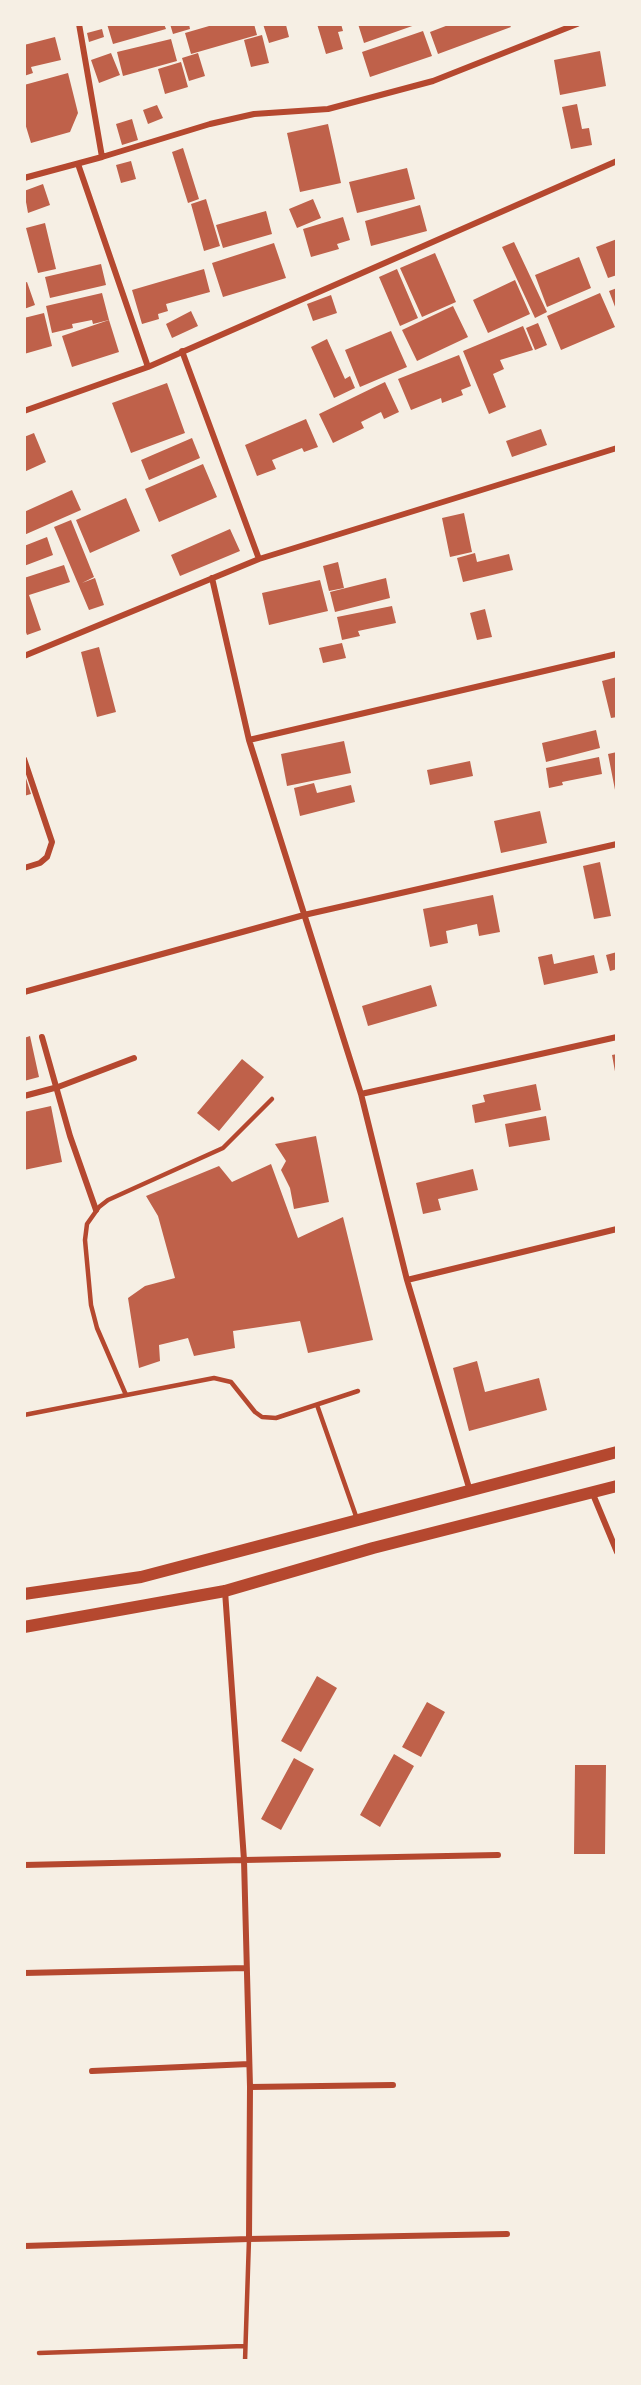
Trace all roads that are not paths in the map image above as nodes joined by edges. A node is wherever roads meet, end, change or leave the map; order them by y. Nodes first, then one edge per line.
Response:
1 (80, 24) edge
2 (577, 24) edge
3 (102, 157) junction
4 (617, 161) edge
5 (78, 164) junction
6 (24, 178) edge
7 (182, 351) junction
8 (148, 367) junction
9 (24, 411) edge
10 (617, 448) edge
11 (259, 559) junction
12 (212, 578) junction
13 (617, 654) edge
14 (24, 656) edge
15 (249, 740) junction
16 (24, 759) edge
17 (617, 844) edge
18 (24, 868) edge
19 (304, 915) junction
20 (24, 992) edge
21 (42, 1037) dead end
22 (617, 1037) edge
23 (135, 1058) dead end
24 (58, 1087) junction
25 (361, 1094) junction
26 (24, 1096) edge
27 (272, 1099) dead end
28 (96, 1210) junction
29 (617, 1229) edge
30 (407, 1280) junction
31 (358, 1391) dead end
32 (126, 1395) junction
33 (317, 1405) junction
34 (24, 1415) edge
35 (617, 1452) edge
36 (617, 1486) edge
37 (470, 1491) junction
38 (592, 1492) junction
39 (357, 1519) junction
40 (617, 1552) edge
41 (225, 1591) junction
42 (24, 1594) edge
43 (24, 1627) edge
44 (498, 1856) dead end
45 (244, 1860) junction
46 (24, 1865) edge
47 (246, 1968) junction
48 (24, 1973) edge
49 (249, 2064) junction
50 (92, 2070) dead end
51 (393, 2085) dead end
52 (250, 2087) junction
53 (507, 2234) dead end
54 (249, 2239) junction
55 (24, 2246) edge
56 (244, 2346) junction
57 (39, 2353) dead end
58 (245, 2361) edge

1 - 3 street
2 - 3 street
3 - 5 street
4 - 7 street
5 - 6 street
5 - 8 street
7 - 8 street
7 - 11 street
8 - 9 street
10 - 11 street
11 - 12 street
12 - 14 street
12 - 15 street
13 - 15 street
15 - 19 street
16 - 18 street
17 - 19 street
19 - 20 street
19 - 25 street
21 - 24 street
22 - 25 street
23 - 24 street
24 - 26 street
24 - 28 street
25 - 30 street
27 - 28 lane
28 - 32 lane
29 - 30 street
30 - 37 street
31 - 33 lane
32 - 33 lane
32 - 34 lane
33 - 39 lane
35 - 37 main road
36 - 38 main road
37 - 39 main road
38 - 40 street
38 - 41 main road
39 - 42 main road
41 - 43 main road
41 - 45 street
44 - 45 street
45 - 46 street
45 - 47 street
47 - 48 street
47 - 49 street
49 - 50 street
49 - 52 street
51 - 52 street
52 - 54 street
53 - 54 street
54 - 55 street
54 - 56 lane
56 - 57 lane
56 - 58 lane

